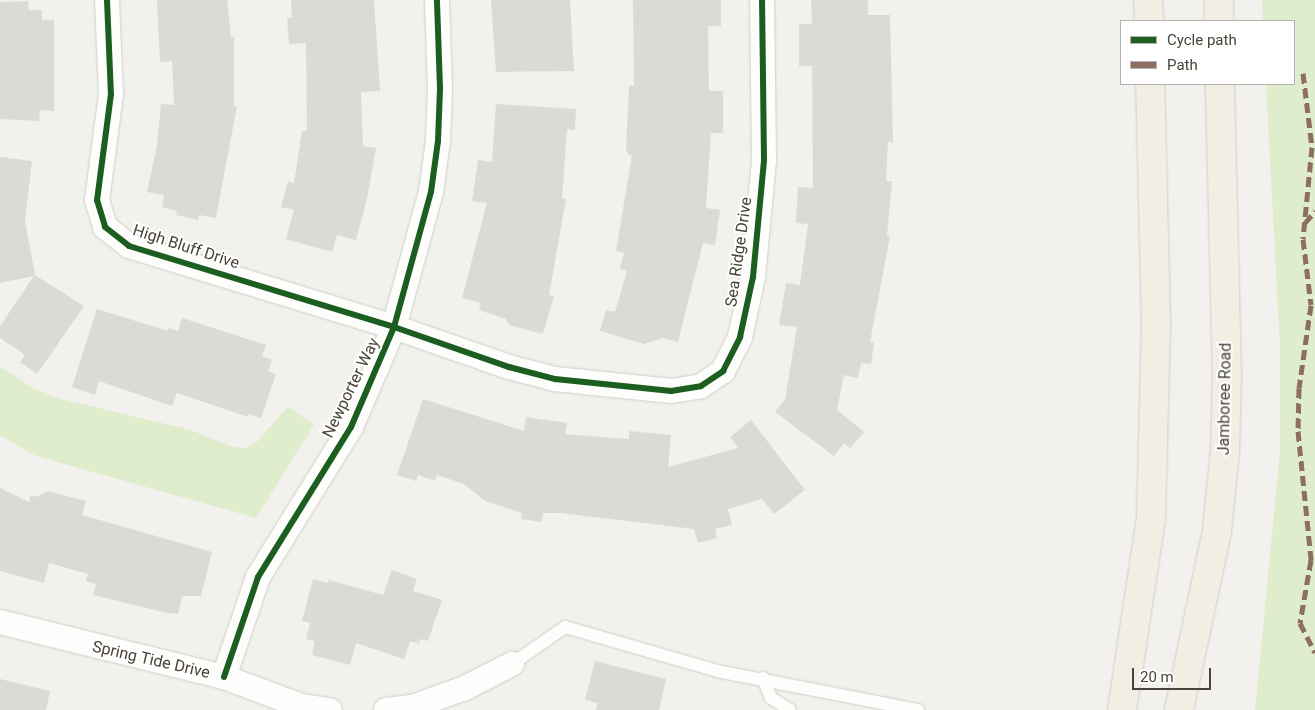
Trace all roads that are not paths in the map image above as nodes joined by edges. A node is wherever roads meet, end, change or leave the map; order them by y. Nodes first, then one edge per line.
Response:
1 (108, 0) edge
2 (436, 0) edge
3 (762, 0) edge
4 (1148, 0) edge
5 (1218, 0) edge
6 (1149, 20) edge
7 (1219, 20) edge
8 (1150, 85) edge
9 (1220, 85) edge
10 (394, 327) junction
11 (0, 622) edge
12 (512, 664) joint
13 (224, 678) junction
14 (763, 678) junction
15 (330, 710) edge
16 (386, 710) edge
17 (790, 710) edge
18 (918, 710) edge
19 (1122, 710) edge
20 (1179, 710) edge

1 - 10 street, High Bluff Drive
2 - 10 street, Newporter Way
3 - 10 street, Sea Ridge Drive
4 - 6 main road
5 - 7 main road
8 - 19 main road
9 - 20 main road, Jamboree Road
10 - 13 street, Newporter Way
11 - 13 street, Spring Tide Drive
12 - 14 lane
12 - 16 street
13 - 15 street, Spring Tide Drive
14 - 17 lane
14 - 18 lane

